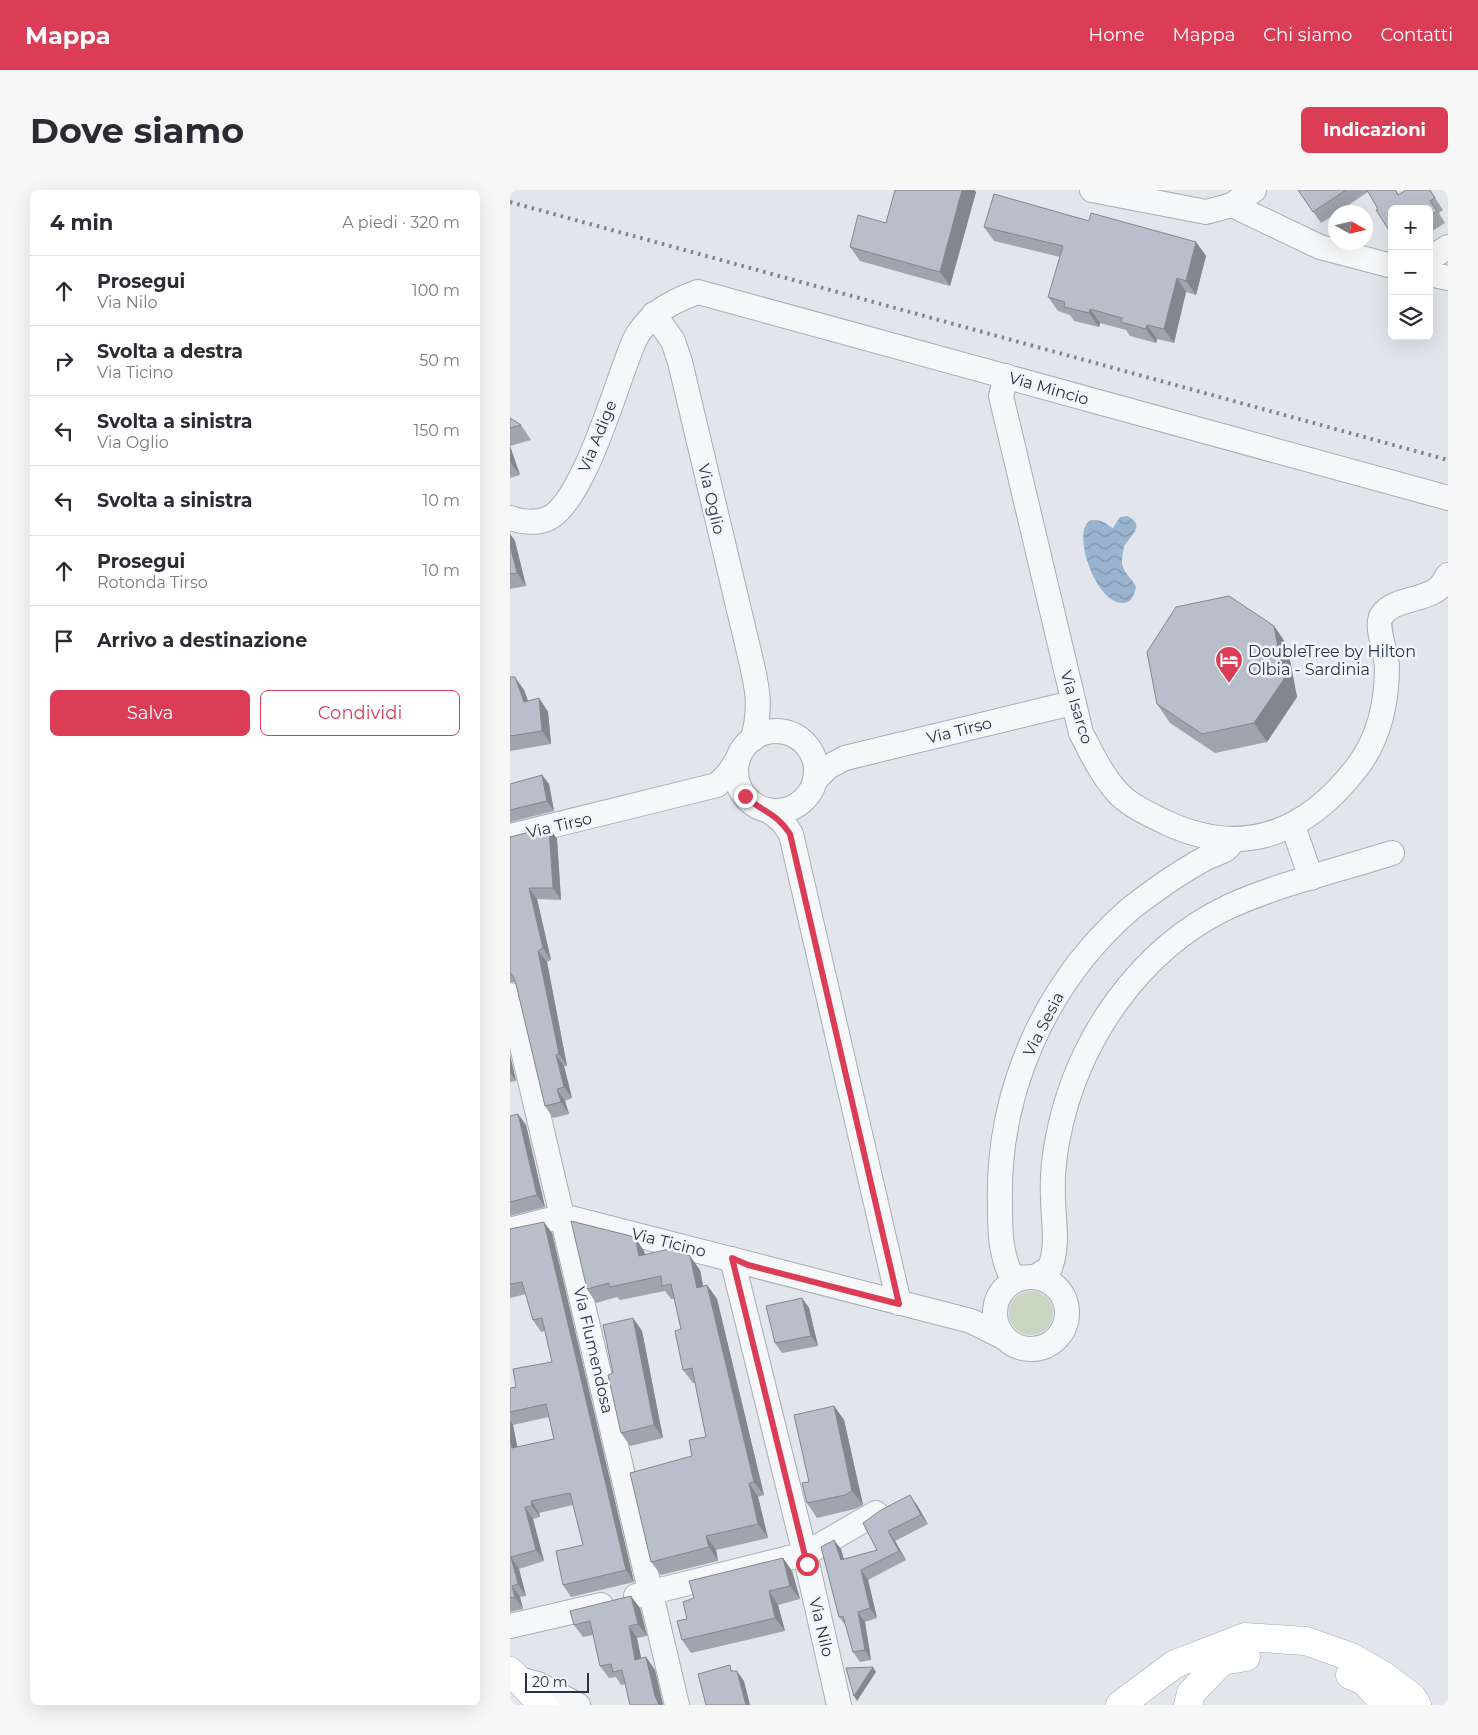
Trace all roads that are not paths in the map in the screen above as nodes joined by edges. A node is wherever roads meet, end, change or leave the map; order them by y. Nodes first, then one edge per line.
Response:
1 (1096, 190) edge
2 (1254, 190) edge
3 (1232, 205) junction
4 (1448, 247) edge
5 (1433, 256) edge
6 (1388, 265) edge
7 (1433, 275) edge
8 (1448, 278) edge
9 (654, 314) junction
10 (1006, 376) junction
11 (1448, 498) edge
12 (510, 518) edge
13 (1448, 575) edge
14 (758, 690) junction
15 (1072, 703) junction
16 (782, 731) junction
17 (753, 739) junction
18 (812, 753) junction
19 (845, 758) junction
20 (738, 759) junction
21 (815, 780) junction
22 (695, 792) junction
23 (745, 796) junction
24 (796, 806) junction
25 (768, 810) junction
26 (1292, 826) junction
27 (790, 834) junction
28 (510, 836) edge
29 (1232, 840) junction
30 (1392, 853) dead end
31 (1311, 878) junction
32 (510, 995) edge
33 (563, 1216) junction
34 (510, 1230) edge
35 (732, 1258) junction
36 (1028, 1278) junction
37 (1000, 1295) junction
38 (899, 1304) junction
39 (943, 1314) junction
40 (1005, 1338) junction
41 (876, 1513) edge
42 (805, 1554) junction
43 (650, 1593) junction
44 (510, 1626) edge
45 (515, 1675) edge
46 (543, 1705) edge
47 (578, 1705) edge
48 (678, 1705) edge
49 (839, 1705) edge
50 (1120, 1705) edge
51 (1188, 1705) edge
52 (1387, 1705) edge
53 (1417, 1705) edge

1 - 3 street
2 - 3 street
3 - 6 street
4 - 5 street
7 - 8 street
9 - 10 street, Via Mincio
9 - 12 street, Via Adige
9 - 14 street, Via Oglio
10 - 11 street, Via Mincio
10 - 15 street, Via Isarco
13 - 26 street, Via Isarco
14 - 16 street
14 - 17 street
15 - 19 street, Via Tirso
15 - 29 street, Via Isarco
16 - 17 street
16 - 18 street
17 - 20 street
18 - 19 street
18 - 21 street
19 - 21 street
20 - 22 street
20 - 23 street
21 - 24 street
22 - 23 street
22 - 28 street, Via Tirso
23 - 25 street
24 - 25 street
24 - 27 street
25 - 27 street
26 - 29 street, Via Isarco
26 - 31 street
27 - 38 street
29 - 36 street, Via Sesia
30 - 31 street
31 - 36 street
32 - 33 street, Via Flumendosa
33 - 34 street, Via Ticino
33 - 35 street, Via Ticino
33 - 43 street, Via Flumendosa
35 - 38 street, Via Ticino
35 - 42 street, Via Nilo
36 - 37 street
36 - 40 street
37 - 39 street
37 - 40 street
38 - 39 street, Via Ticino
39 - 40 street, Via Ticino
41 - 42 street
42 - 43 street
42 - 49 street, Via Nilo
43 - 44 street
43 - 48 street, Via Flumendosa
45 - 46 main road
45 - 47 street
50 - 53 main road
51 - 52 main road

